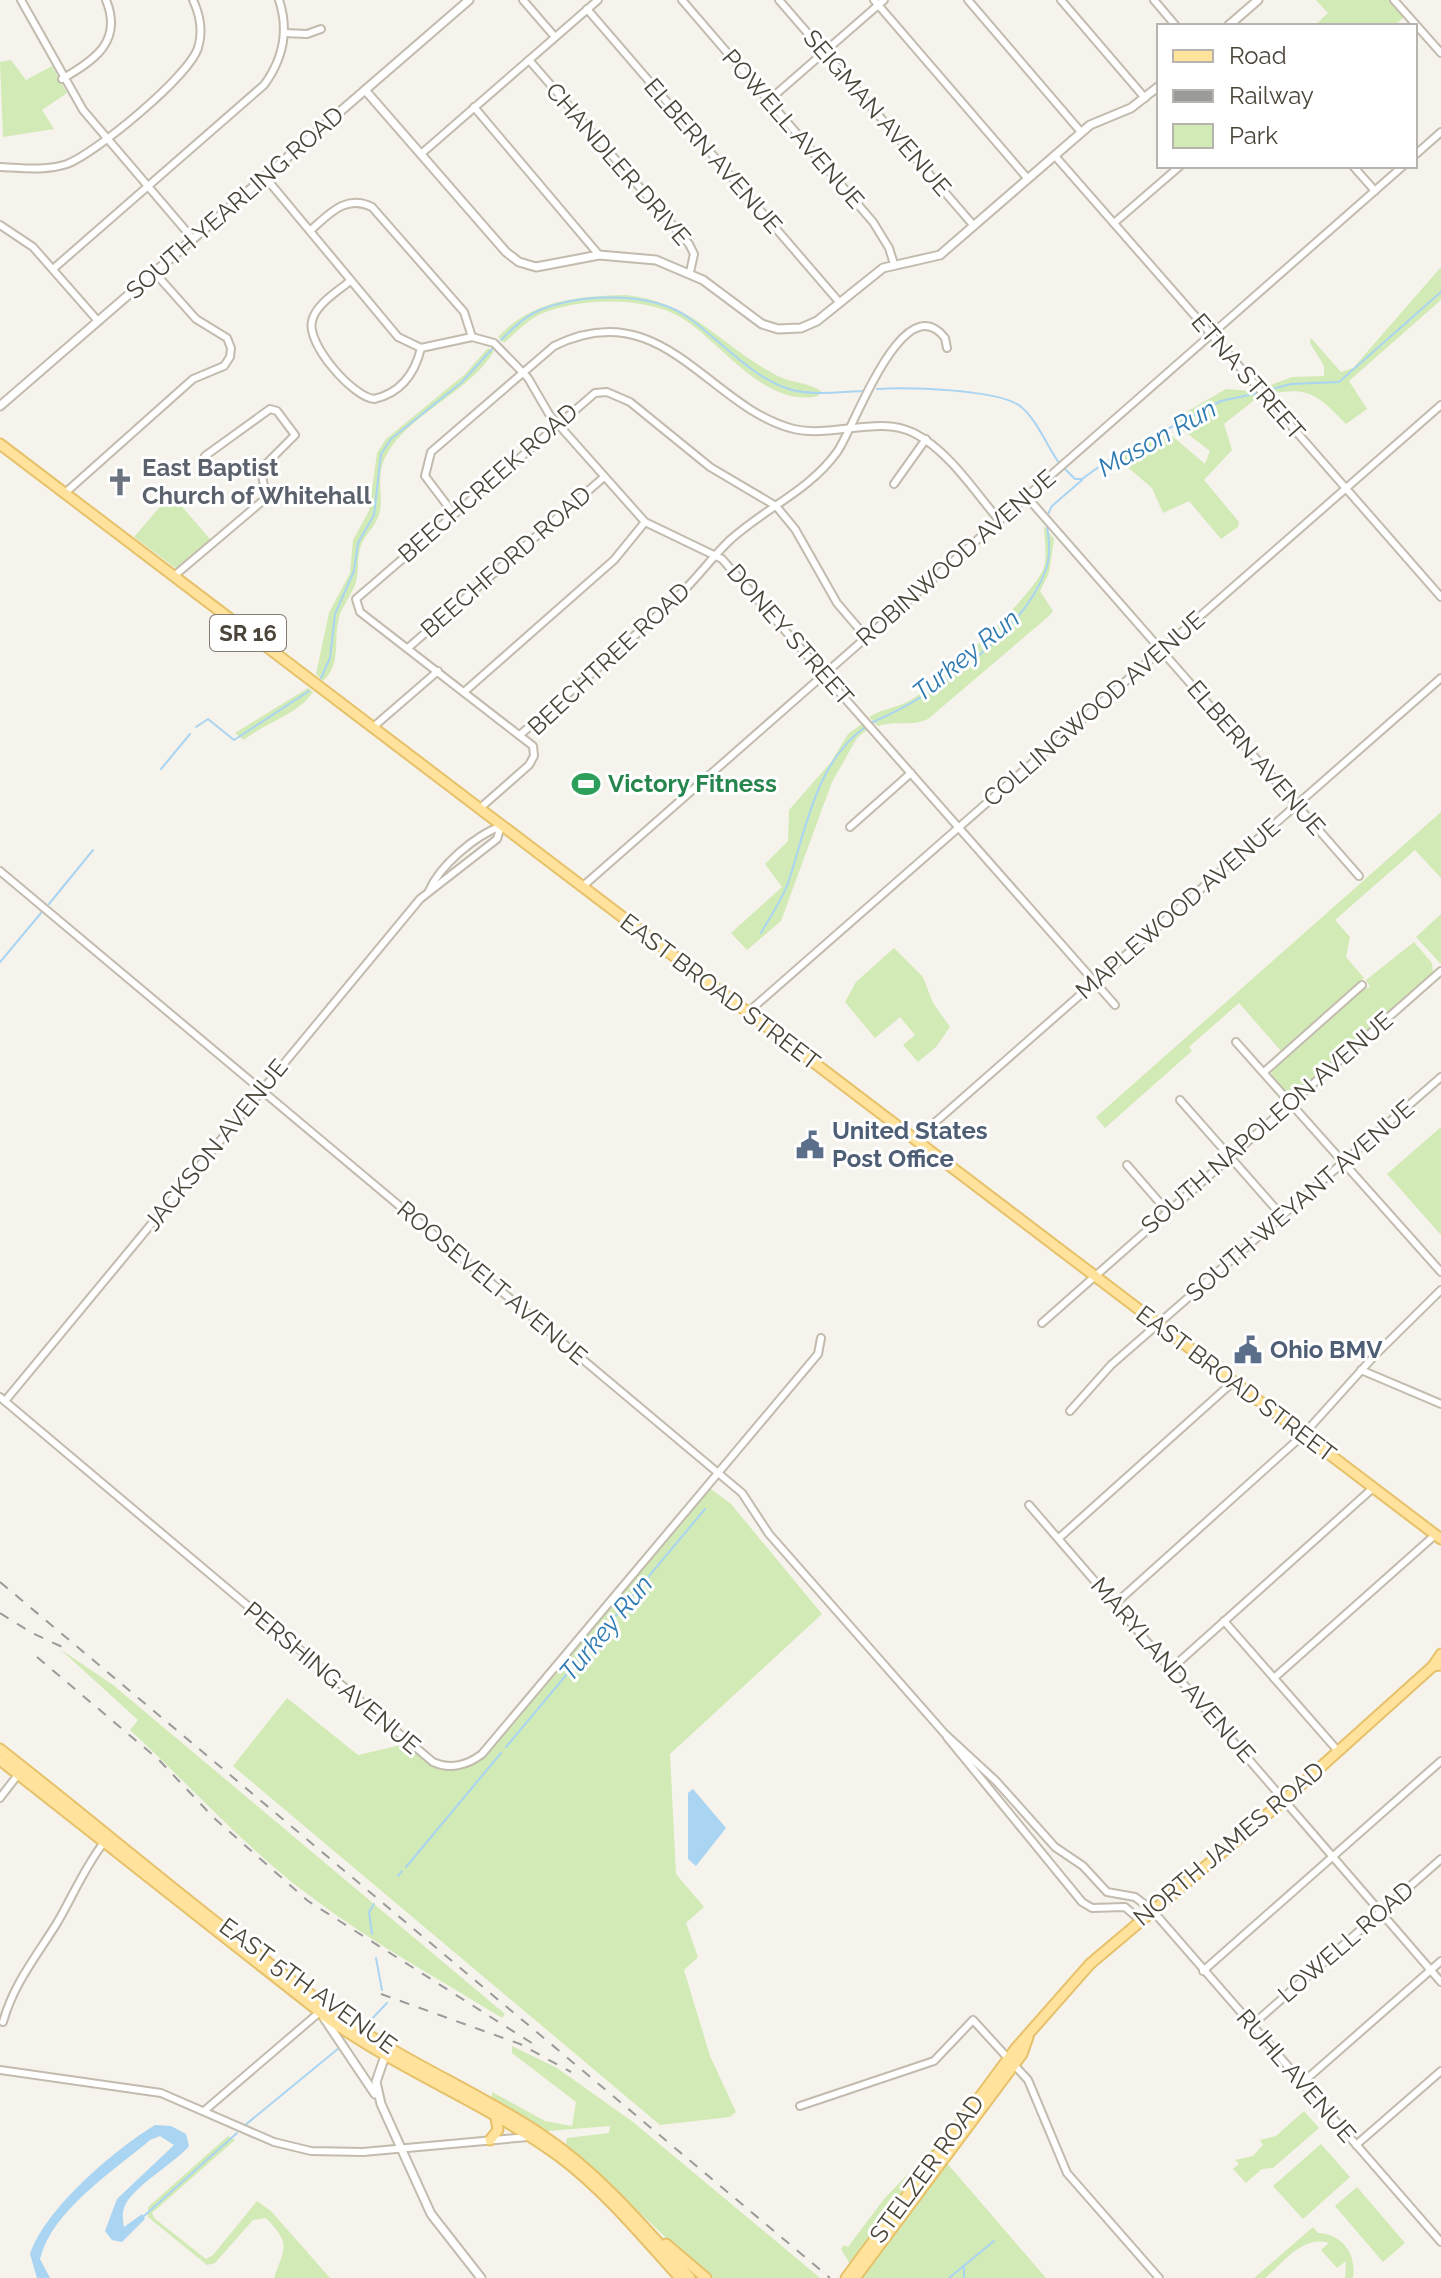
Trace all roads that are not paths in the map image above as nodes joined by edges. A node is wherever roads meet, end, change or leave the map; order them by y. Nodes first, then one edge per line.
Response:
1 (21, 0) edge
2 (106, 0) edge
3 (193, 0) edge
4 (279, 0) edge
5 (469, 0) edge
6 (523, 0) edge
7 (598, 0) edge
8 (682, 0) edge
9 (779, 0) edge
10 (968, 0) edge
11 (1061, 0) edge
12 (1154, 0) edge
13 (1258, 0) edge
14 (1394, 0) edge
15 (879, 2) edge
16 (587, 9) junction
17 (1174, 24) edge
18 (1230, 24) edge
19 (1415, 24) edge
20 (1417, 26) edge
21 (321, 29) dead end
22 (284, 33) junction
23 (555, 37) junction
24 (824, 52) junction
25 (1441, 53) edge
26 (529, 60) junction
27 (62, 79) junction
28 (1157, 88) edge
29 (365, 90) junction
30 (1145, 98) junction
31 (768, 101) junction
32 (474, 107) junction
33 (1081, 132) junction
34 (1441, 132) edge
35 (107, 139) junction
36 (1417, 153) edge
37 (421, 154) junction
38 (1055, 156) junction
39 (0, 167) edge
40 (1178, 168) edge
41 (1355, 168) edge
42 (1401, 168) edge
43 (265, 177) junction
44 (1028, 179) junction
45 (148, 187) junction
46 (1375, 191) junction
47 (1114, 223) junction
48 (0, 225) edge
49 (974, 226) junction
50 (311, 230) junction
51 (193, 239) junction
52 (599, 255) junction
53 (894, 264) junction
54 (53, 269) junction
55 (690, 272) junction
56 (155, 273) junction
57 (350, 281) junction
58 (840, 303) junction
59 (98, 321) junction
60 (1210, 334) junction
61 (472, 337) junction
62 (421, 348) junction
63 (947, 348) dead end
64 (523, 372) junction
65 (1441, 405) edge
66 (0, 406) edge
67 (557, 424) junction
68 (851, 431) junction
69 (926, 439) junction
70 (0, 444) edge
71 (205, 456) dead end
72 (604, 477) junction
73 (894, 484) dead end
74 (1345, 489) junction
75 (64, 493) junction
76 (1026, 496) junction
77 (776, 506) junction
78 (453, 513) junction
79 (999, 520) junction
80 (645, 522) junction
81 (716, 554) junction
82 (174, 576) junction
83 (1441, 597) edge
84 (866, 637) junction
85 (408, 648) junction
86 (1161, 650) junction
87 (438, 671) junction
88 (824, 674) junction
89 (1441, 678) edge
90 (464, 692) junction
91 (372, 728) junction
92 (521, 734) junction
93 (911, 773) junction
94 (1297, 805) junction
95 (479, 809) junction
96 (501, 826) junction
97 (850, 827) dead end
98 (959, 828) junction
99 (464, 851) junction
100 (472, 860) junction
101 (0, 871) edge
102 (438, 875) junction
103 (1359, 876) dead end
104 (444, 883) junction
105 (581, 887) junction
106 (429, 891) junction
107 (1441, 971) edge
108 (1095, 983) junction
109 (1362, 985) dead end
110 (1115, 1005) dead end
111 (747, 1013) junction
112 (1236, 1042) dead end
113 (1264, 1072) junction
114 (1441, 1077) edge
115 (262, 1092) junction
116 (1180, 1100) dead end
117 (1291, 1102) junction
118 (915, 1140) junction
119 (1228, 1157) junction
120 (1343, 1162) junction
121 (1127, 1165) dead end
122 (1167, 1211) junction
123 (1282, 1216) junction
124 (1441, 1272) edge
125 (1094, 1277) junction
126 (1441, 1290) edge
127 (1042, 1323) dead end
128 (1158, 1324) junction
129 (821, 1338) dead end
130 (1361, 1370) junction
131 (1233, 1382) junction
132 (3, 1399) edge
133 (1441, 1404) edge
134 (1070, 1411) dead end
135 (1303, 1435) junction
136 (720, 1473) junction
137 (1373, 1488) junction
138 (1029, 1505) dead end
139 (1438, 1537) edge
140 (1059, 1538) junction
141 (1116, 1603) junction
142 (1224, 1621) junction
143 (1441, 1654) edge
144 (1437, 1666) edge
145 (1172, 1668) junction
146 (1274, 1678) junction
147 (945, 1734) junction
148 (0, 1749) edge
149 (1338, 1751) junction
150 (0, 1760) edge
151 (1441, 1761) edge
152 (21, 1771) junction
153 (0, 1798) edge
154 (1284, 1800) junction
155 (107, 1839) junction
156 (1332, 1857) junction
157 (1441, 1859) edge
158 (1152, 1910) junction
159 (1380, 1912) junction
160 (1140, 1920) junction
161 (1441, 1961) edge
162 (1431, 1970) junction
163 (1203, 1971) junction
164 (1441, 1982) edge
165 (322, 2009) junction
166 (3, 2022) dead end
167 (1251, 2026) junction
168 (386, 2052) junction
169 (1010, 2062) junction
170 (0, 2070) edge
171 (1441, 2071) edge
172 (1302, 2083) junction
173 (381, 2104) junction
174 (800, 2106) dead end
175 (204, 2111) junction
176 (496, 2118) junction
177 (544, 2136) junction
178 (530, 2137) junction
179 (490, 2140) junction
180 (1356, 2145) junction
181 (400, 2148) junction
182 (622, 2202) junction
183 (1441, 2242) edge
184 (864, 2260) junction
185 (481, 2278) edge
186 (680, 2278) edge
187 (690, 2278) edge
188 (706, 2278) edge
189 (846, 2278) edge
190 (855, 2278) edge
191 (1159, 2278) edge

1 - 27 street
2 - 27 street
3 - 35 street
4 - 22 street
5 - 29 street, SOUTH YEARLING ROAD
6 - 23 street
7 - 16 street
8 - 31 street, POWELL AVENUE
9 - 24 street, SEIGMAN AVENUE
10 - 33 street
11 - 30 street
12 - 17 street
13 - 18 street
14 - 19 street
15 - 24 street
15 - 44 street
16 - 23 street
16 - 58 street, ELBERN AVENUE
20 - 25 street
21 - 22 street
22 - 45 street
23 - 26 street
24 - 31 street
24 - 49 street, SEIGMAN AVENUE
26 - 32 street
26 - 55 street, CHANDLER DRIVE
27 - 35 street
28 - 30 street
29 - 37 street
29 - 43 street, SOUTH YEARLING ROAD
30 - 33 street
31 - 53 street, POWELL AVENUE
32 - 37 street
32 - 52 street
33 - 38 street
34 - 36 street
35 - 39 street
35 - 45 street
37 - 52 street
38 - 44 street
38 - 47 street, ETNA STREET
40 - 47 street
41 - 46 street
42 - 46 street, ROBINWOOD AVENUE
43 - 50 street
43 - 51 street, SOUTH YEARLING ROAD
44 - 49 street
45 - 51 street
45 - 54 street
46 - 60 street, ROBINWOOD AVENUE
47 - 60 street, ETNA STREET
48 - 54 street
49 - 53 street
50 - 57 street
50 - 61 street
51 - 56 street, SOUTH YEARLING ROAD
52 - 55 street
53 - 58 street
54 - 59 street
55 - 58 street
56 - 59 street, SOUTH YEARLING ROAD
56 - 75 street
57 - 62 street
57 - 62 street
59 - 66 street, SOUTH YEARLING ROAD
60 - 74 street, ETNA STREET
60 - 76 street, ROBINWOOD AVENUE
61 - 62 street
61 - 64 street, DONEY STREET
63 - 68 street, BEECHTREE ROAD
64 - 67 street, DONEY STREET
64 - 68 street
64 - 78 street
65 - 74 street, COLLINGWOOD AVENUE
67 - 72 street, DONEY STREET
67 - 77 street, BEECHCREEK ROAD
67 - 78 street, BEECHCREEK ROAD
68 - 69 street
68 - 77 street, BEECHTREE ROAD
69 - 73 street
69 - 79 street
70 - 75 main road, EAST BROAD STREET / SR 16
71 - 82 street
72 - 80 street, DONEY STREET
72 - 85 street, BEECHFORD ROAD
74 - 83 street, ETNA STREET
74 - 86 street, COLLINGWOOD AVENUE
75 - 82 main road, EAST BROAD STREET / SR 16
76 - 79 street, ROBINWOOD AVENUE
76 - 86 street, ELBERN AVENUE
77 - 81 street, BEECHTREE ROAD
77 - 84 street, BEECHCREEK ROAD
78 - 85 street, BEECHCREEK ROAD
79 - 84 street, ROBINWOOD AVENUE
80 - 81 street, DONEY STREET
80 - 90 street
81 - 88 street, DONEY STREET
81 - 92 street, BEECHTREE ROAD
82 - 91 main road, EAST BROAD STREET / SR 16
84 - 88 street, ROBINWOOD AVENUE
85 - 87 street
86 - 94 street, ELBERN AVENUE
86 - 98 street, COLLINGWOOD AVENUE
87 - 90 street
87 - 91 street
88 - 93 street, DONEY STREET
88 - 105 street, ROBINWOOD AVENUE
89 - 94 street, MAPLEWOOD AVENUE
90 - 92 street
91 - 95 main road, EAST BROAD STREET / SR 16
92 - 95 street, BEECHTREE ROAD
93 - 97 street
93 - 98 street, DONEY STREET
94 - 103 street, ELBERN AVENUE
94 - 108 street, MAPLEWOOD AVENUE
95 - 96 main road, EAST BROAD STREET / SR 16
96 - 99 street, JACKSON AVENUE
96 - 100 street, JACKSON AVENUE
96 - 105 main road, EAST BROAD STREET / SR 16
98 - 108 street, DONEY STREET
98 - 111 street, COLLINGWOOD AVENUE
99 - 100 street
99 - 102 street, JACKSON AVENUE
100 - 104 street, JACKSON AVENUE
101 - 115 street, ROOSEVELT AVENUE
102 - 104 street
102 - 106 street, JACKSON AVENUE
104 - 106 street, JACKSON AVENUE
105 - 111 main road, EAST BROAD STREET / SR 16
106 - 115 street, JACKSON AVENUE
107 - 117 street, SOUTH NAPOLEON AVENUE
108 - 110 street, DONEY STREET
108 - 118 street, MAPLEWOOD AVENUE
109 - 113 street
111 - 118 main road, EAST BROAD STREET / SR 16
112 - 113 street
113 - 117 street
114 - 120 street, SOUTH WEYANT AVENUE
115 - 132 street, JACKSON AVENUE
115 - 136 street, ROOSEVELT AVENUE
116 - 119 street
117 - 119 street, SOUTH NAPOLEON AVENUE
117 - 120 street
118 - 125 main road, EAST BROAD STREET / SR 16
119 - 122 street, SOUTH NAPOLEON AVENUE
119 - 123 street
120 - 123 street, SOUTH WEYANT AVENUE
120 - 124 street
121 - 122 street
122 - 125 street, SOUTH NAPOLEON AVENUE
123 - 128 street, SOUTH WEYANT AVENUE
125 - 127 street, SOUTH NAPOLEON AVENUE
125 - 128 main road, EAST BROAD STREET / SR 16
126 - 130 street
128 - 131 main road, EAST BROAD STREET / SR 16
128 - 134 street, SOUTH WEYANT AVENUE
129 - 136 street, PERSHING AVENUE
130 - 133 street
130 - 135 street
131 - 135 main road, EAST BROAD STREET / SR 16
131 - 140 street
132 - 136 street, PERSHING AVENUE
135 - 137 main road, EAST BROAD STREET / SR 16
135 - 141 street
136 - 147 street, ROOSEVELT AVENUE
137 - 139 main road, EAST BROAD STREET / SR 16
137 - 142 street
138 - 140 street, MARYLAND AVENUE
139 - 146 street
140 - 141 street, MARYLAND AVENUE
141 - 145 street, MARYLAND AVENUE
142 - 145 street
142 - 146 street
143 - 144 main road, NORTH JAMES ROAD
144 - 149 main road, NORTH JAMES ROAD
145 - 154 street, MARYLAND AVENUE
146 - 149 street
147 - 158 street, ROOSEVELT AVENUE
147 - 160 street, ROOSEVELT AVENUE
148 - 152 main road, EAST 5TH AVENUE
149 - 154 main road, NORTH JAMES ROAD
150 - 152 main road, EAST 5TH AVENUE
151 - 156 street
152 - 153 street
152 - 155 main road, EAST 5TH AVENUE
154 - 156 street, MARYLAND AVENUE
154 - 158 main road, NORTH JAMES ROAD
155 - 165 main road, EAST 5TH AVENUE
155 - 166 street
156 - 159 street, MARYLAND AVENUE
156 - 163 street
157 - 159 street, LOWELL ROAD
158 - 160 main road, NORTH JAMES ROAD
158 - 163 street, RUHL AVENUE
159 - 162 street, MARYLAND AVENUE
159 - 167 street, LOWELL ROAD
160 - 169 main road, NORTH JAMES ROAD
161 - 162 street
162 - 164 street, MARYLAND AVENUE
162 - 172 street
163 - 167 street, RUHL AVENUE
165 - 168 main road, EAST 5TH AVENUE
165 - 173 street
165 - 175 street
167 - 172 street, RUHL AVENUE
168 - 173 street
168 - 176 main road, EAST 5TH AVENUE
168 - 177 main road, EAST 5TH AVENUE
169 - 174 street
169 - 184 main road, STELZER ROAD
169 - 191 street
170 - 175 street
171 - 180 street
172 - 180 street, RUHL AVENUE
173 - 181 street
175 - 181 street
176 - 178 main road, EAST 5TH AVENUE
176 - 179 main road
177 - 178 street
177 - 182 main road, EAST 5TH AVENUE
178 - 179 street
178 - 186 main road, EAST 5TH AVENUE
179 - 181 street
180 - 183 street, RUHL AVENUE
181 - 185 street
182 - 187 main road, EAST 5TH AVENUE
182 - 188 main road
184 - 189 main road, STELZER ROAD
184 - 190 main road, STELZER ROAD

